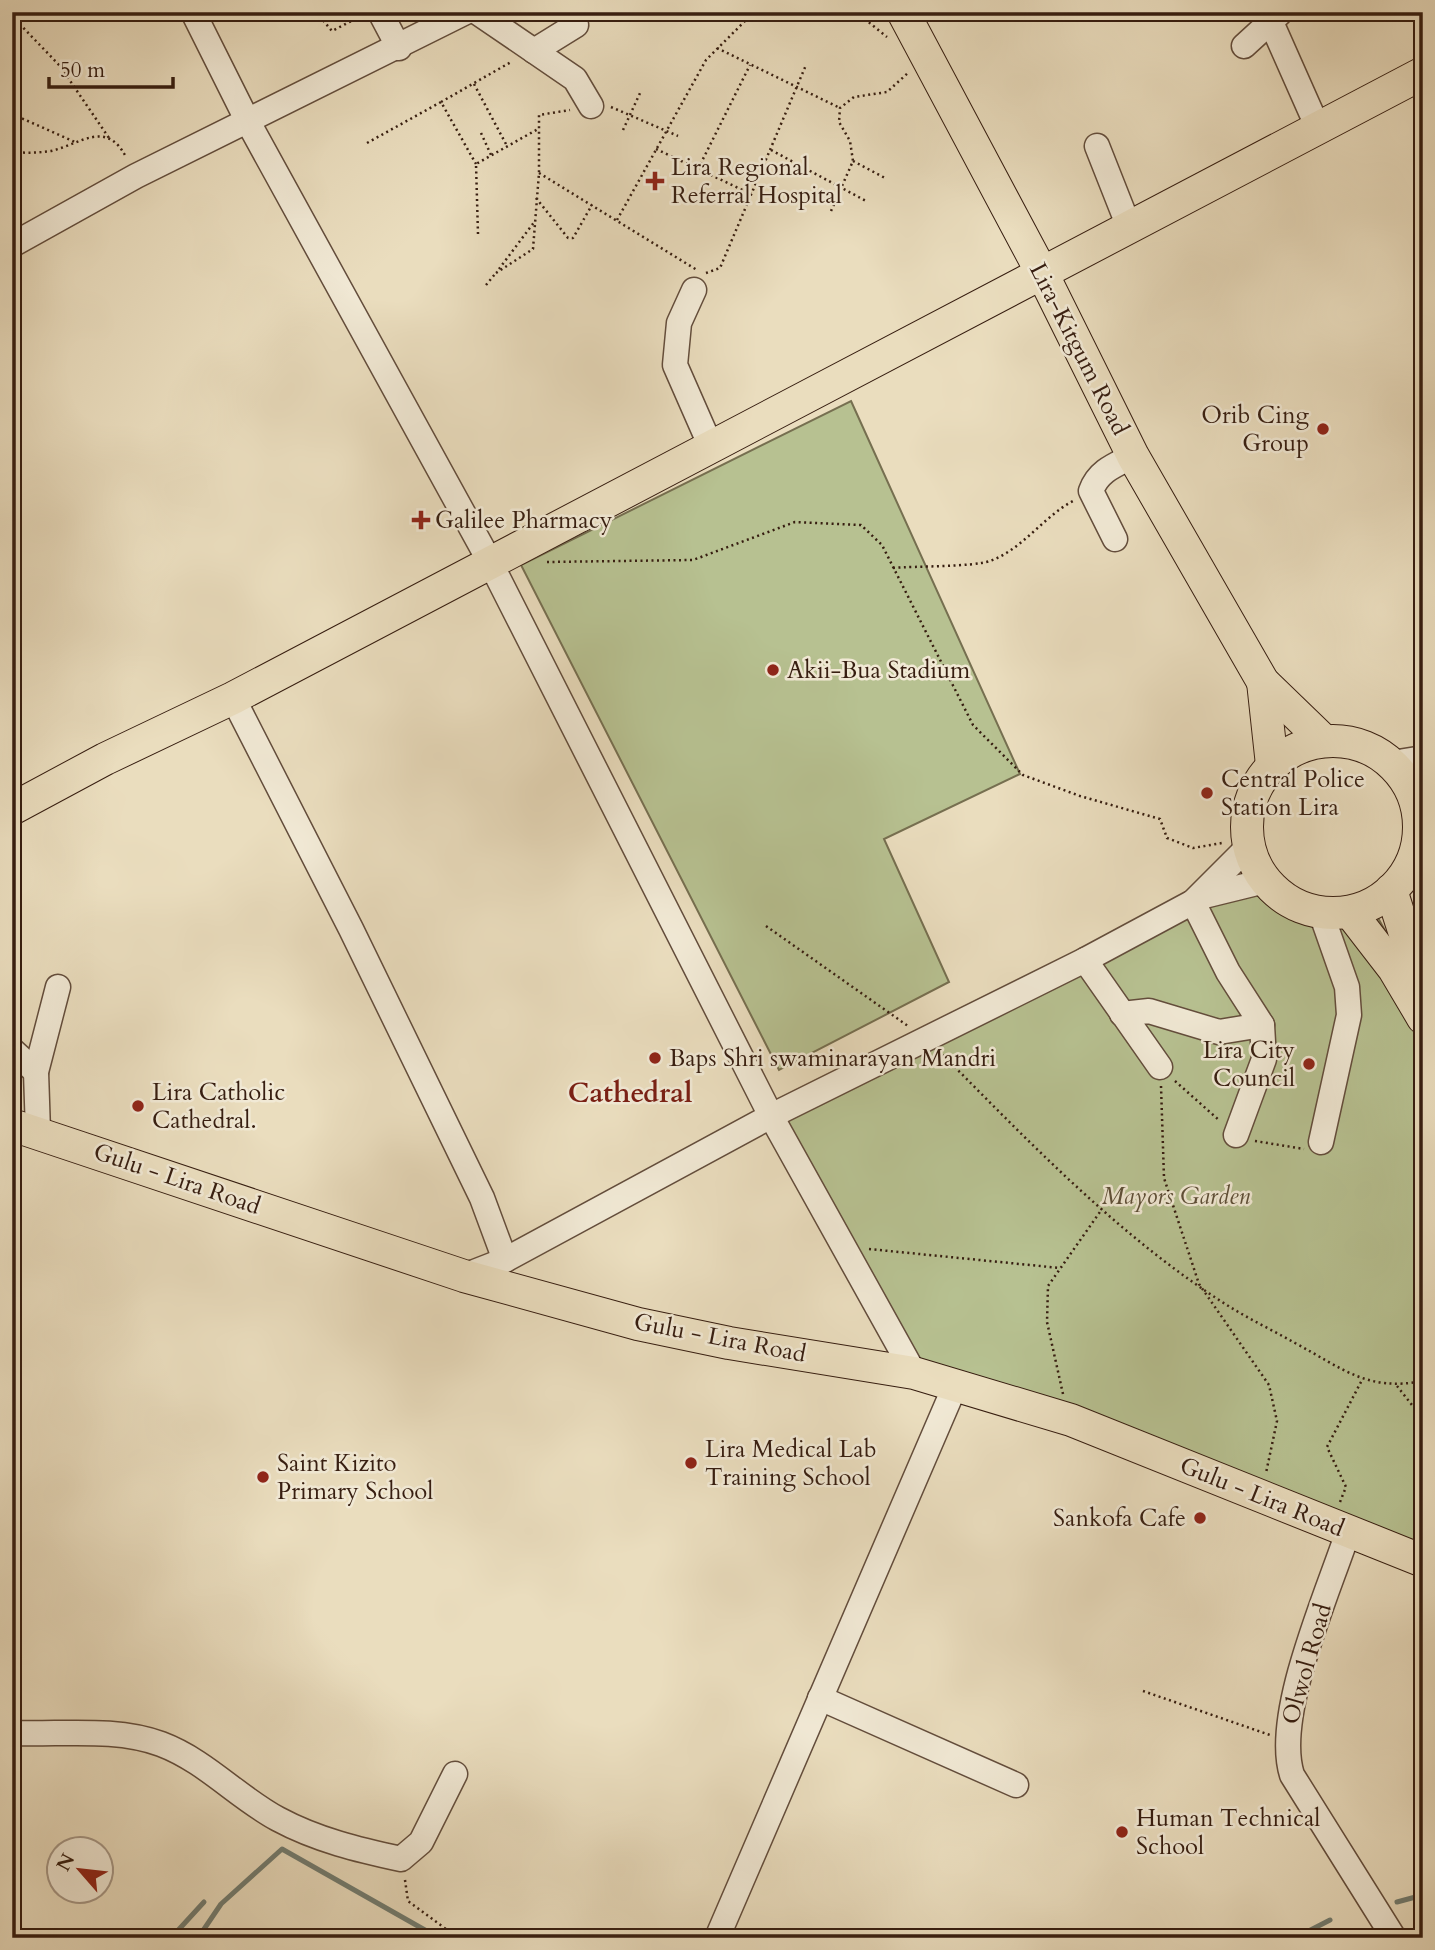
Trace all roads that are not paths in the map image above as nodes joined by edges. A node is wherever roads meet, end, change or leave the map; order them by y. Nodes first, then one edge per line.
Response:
1 (192, 12) edge
2 (380, 12) edge
3 (466, 12) edge
4 (477, 12) edge
5 (903, 12) edge
6 (1276, 17) edge
7 (576, 26) dead end
8 (1244, 46) dead end
9 (399, 48) junction
10 (533, 51) junction
11 (1423, 73) edge
12 (591, 106) road end
13 (247, 120) junction
14 (1318, 128) junction
15 (1097, 146) dead end
16 (1129, 227) junction
17 (12, 245) edge
18 (1042, 273) junction
19 (694, 290) dead end
20 (711, 447) junction
21 (1133, 456) junction
22 (1115, 539) dead end
23 (490, 562) junction
24 (1263, 682) junction
25 (233, 698) junction
26 (1323, 740) junction
27 (1423, 758) edge
28 (1392, 763) junction
29 (1272, 765) junction
30 (1420, 805) edge
31 (12, 809) edge
32 (1247, 842) junction
33 (1265, 881) junction
34 (1391, 890) junction
35 (1196, 900) junction
36 (1335, 912) junction
37 (1086, 960) junction
38 (1410, 968) edge
39 (58, 987) dead end
40 (1122, 1014) junction
41 (1423, 1018) edge
42 (1262, 1026) junction
43 (12, 1050) edge
44 (1160, 1067) road end
45 (36, 1072) junction
46 (771, 1116) junction
47 (25, 1129) edge
48 (1236, 1135) dead end
49 (1321, 1142) dead end
50 (505, 1260) junction
51 (464, 1276) junction
52 (914, 1373) junction
53 (955, 1387) junction
54 (1340, 1528) junction
55 (1423, 1561) edge
56 (820, 1698) junction
57 (12, 1733) edge
58 (455, 1774) dead end
59 (1016, 1785) dead end
60 (717, 1938) edge
61 (1394, 1938) edge

1 - 13 street
2 - 9 street
3 - 9 street
4 - 10 street
5 - 18 main road, Lira-Kitgum Road
6 - 8 street
6 - 14 street
7 - 10 street
9 - 13 street
10 - 12 street
11 - 14 main road
13 - 17 street
13 - 23 street
14 - 16 main road
15 - 16 street
16 - 18 main road
18 - 20 main road
18 - 21 main road, Lira-Kitgum Road
19 - 20 street
20 - 23 main road
21 - 22 street
21 - 24 main road, Lira-Kitgum Road
23 - 25 main road
23 - 46 street
24 - 26 main road, Lira-Kitgum Road
24 - 29 main road, Lira-Kitgum Road
25 - 31 main road
25 - 50 street
26 - 28 main road
26 - 29 main road
27 - 28 street
28 - 30 main road
29 - 32 main road
30 - 34 main road
32 - 33 main road
32 - 35 street
33 - 35 street
33 - 36 main road
34 - 36 main road
34 - 38 main road
35 - 37 street
35 - 42 street
36 - 38 main road
36 - 49 street
37 - 40 street
37 - 46 street
38 - 41 main road
39 - 45 street
40 - 42 street
40 - 44 street
42 - 48 street
43 - 45 street
45 - 47 street
46 - 50 street
46 - 52 street
47 - 51 main road, Gulu - Lira Road
50 - 51 street
51 - 52 main road, Gulu - Lira Road
52 - 53 main road, Gulu - Lira Road
53 - 54 main road, Gulu - Lira Road
53 - 56 street
54 - 55 main road, Gulu - Lira Road
54 - 61 street, Olwol Road
56 - 59 street
56 - 60 street
57 - 58 street

